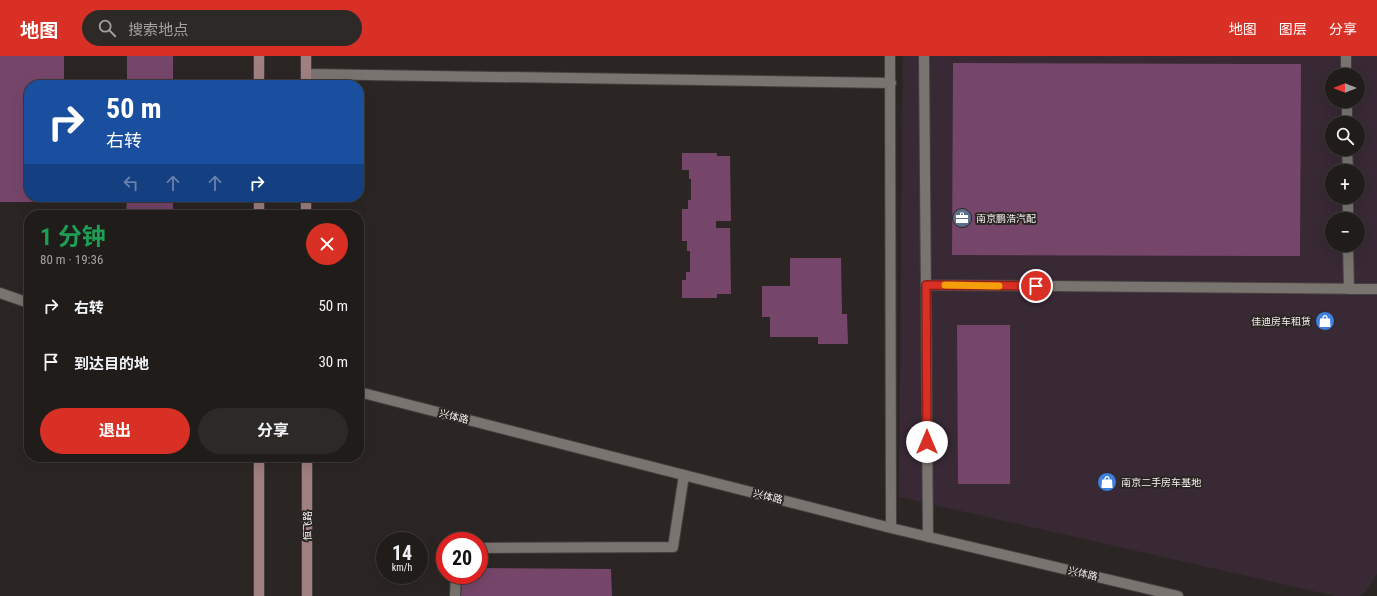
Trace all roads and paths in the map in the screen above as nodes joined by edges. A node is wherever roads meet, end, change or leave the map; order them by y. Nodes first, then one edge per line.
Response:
1 (259, 56) edge
2 (306, 56) edge
3 (890, 56) edge
4 (924, 56) edge
5 (1346, 56) edge
6 (1346, 68) edge
7 (306, 74) junction
8 (259, 80) edge
9 (306, 80) edge
10 (890, 83) junction
11 (1348, 252) edge
12 (926, 285) junction
13 (1349, 289) junction
14 (1377, 289) edge
15 (0, 293) edge
16 (24, 301) edge
17 (364, 393) edge
18 (259, 462) edge
19 (307, 462) edge
20 (684, 475) junction
21 (891, 528) junction
22 (928, 537) junction
23 (488, 548) edge
24 (456, 584) edge
25 (259, 596) edge
26 (307, 596) edge
27 (455, 596) edge
28 (1178, 596) edge

1 - 8 main road
2 - 7 main road
3 - 10 lane
4 - 12 lane
5 - 6 lane
7 - 9 main road
7 - 10 lane
10 - 21 lane
11 - 13 lane
12 - 13 lane
12 - 22 lane
13 - 14 lane
15 - 16 lane
17 - 20 lane, 兴体路
18 - 25 main road
19 - 26 main road, 恒飞路
20 - 21 lane, 兴体路
20 - 23 lane
21 - 22 lane, 兴体路
22 - 28 lane, 兴体路
24 - 27 lane

